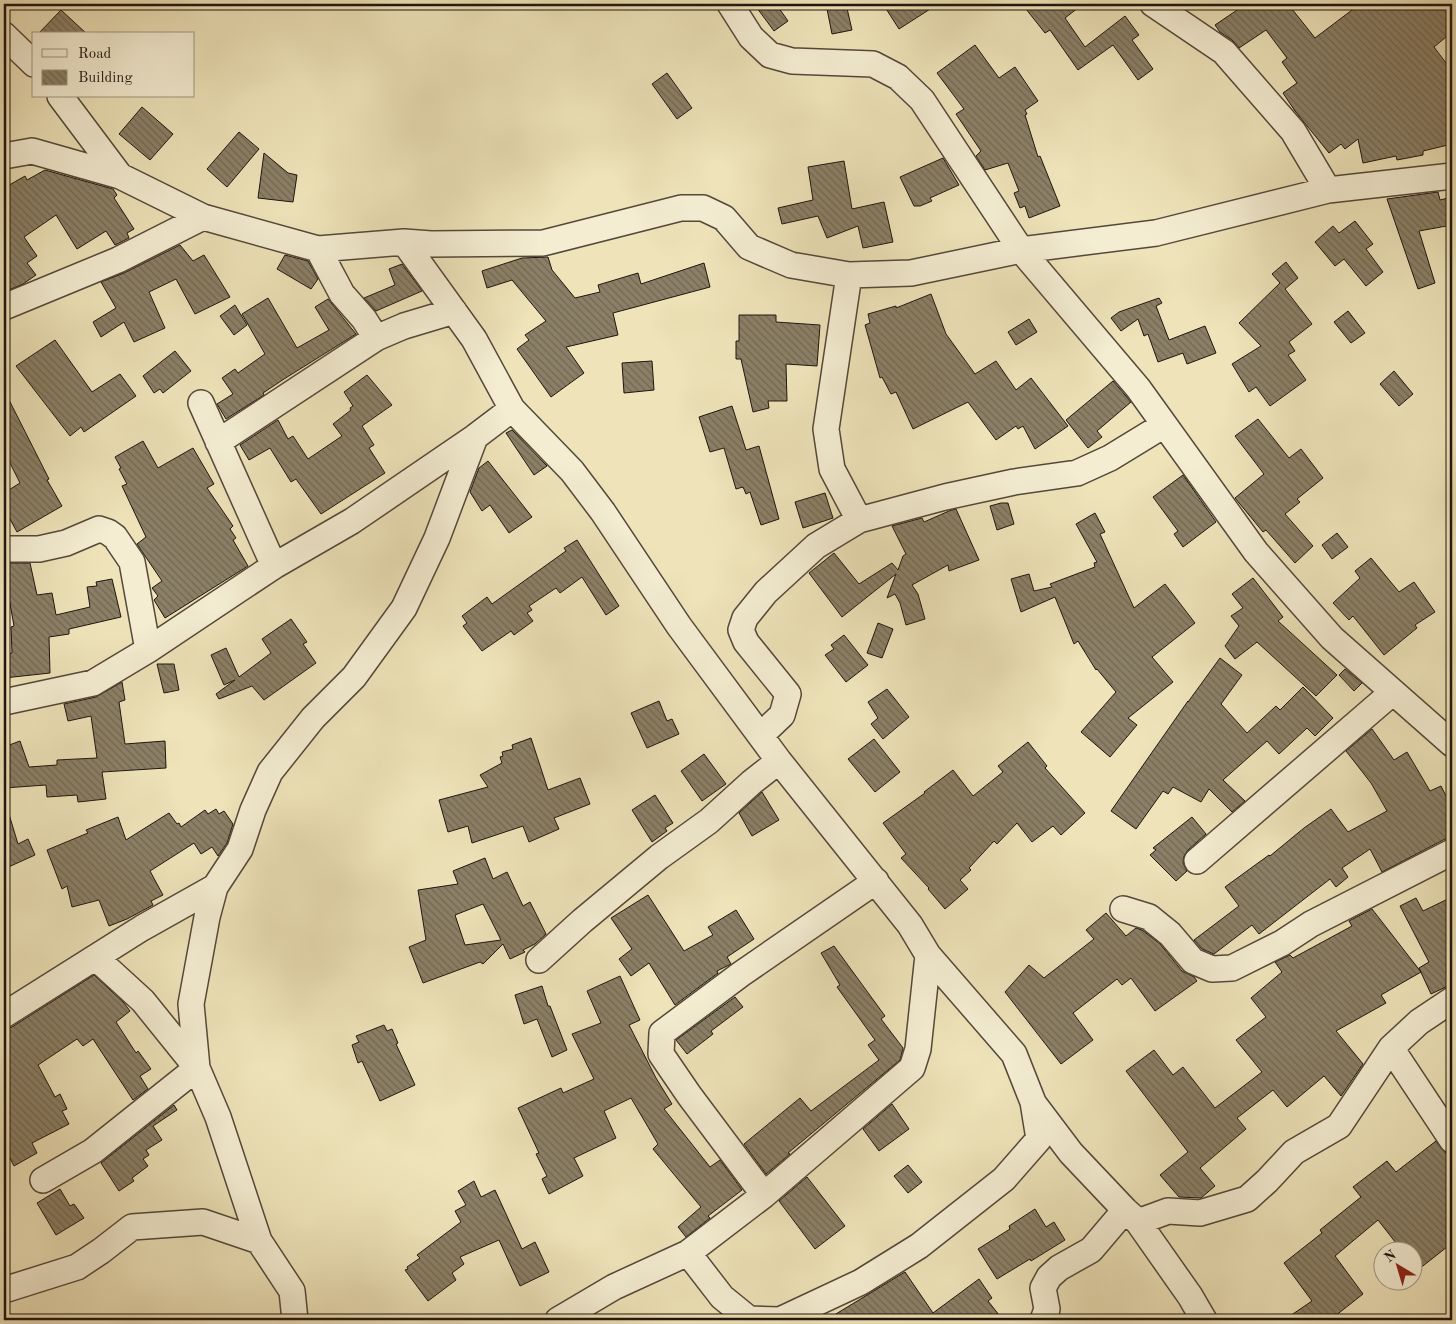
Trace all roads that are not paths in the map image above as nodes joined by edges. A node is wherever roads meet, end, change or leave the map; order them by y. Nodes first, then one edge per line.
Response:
1 (730, 4) edge
2 (1168, 8) edge
3 (4, 35) edge
4 (32, 62) edge
5 (62, 98) edge
6 (4, 156) edge
7 (120, 176) junction
8 (1452, 176) edge
9 (1328, 190) junction
10 (203, 217) junction
11 (404, 242) junction
12 (318, 249) junction
13 (1021, 250) junction
14 (849, 275) junction
15 (4, 307) edge
16 (454, 312) junction
17 (376, 338) junction
18 (201, 403) dead end
19 (512, 409) junction
20 (1164, 425) junction
21 (475, 437) junction
22 (218, 442) junction
23 (858, 520) junction
24 (4, 549) edge
25 (274, 566) junction
26 (148, 650) junction
27 (1393, 692) junction
28 (4, 702) edge
29 (761, 735) junction
30 (1452, 744) edge
31 (780, 762) junction
32 (1452, 852) edge
33 (1197, 861) dead end
34 (876, 881) junction
35 (215, 887) junction
36 (1122, 909) dead end
37 (928, 956) junction
38 (96, 958) junction
39 (539, 960) dead end
40 (1452, 1000) edge
41 (4, 1015) edge
42 (1391, 1048) junction
43 (197, 1068) junction
44 (1033, 1102) junction
45 (1452, 1140) edge
46 (43, 1180) dead end
47 (764, 1195) junction
48 (1131, 1216) junction
49 (259, 1241) junction
50 (688, 1253) junction
51 (4, 1290) edge
52 (295, 1320) edge
53 (558, 1320) edge
54 (1043, 1320) edge
55 (1204, 1320) edge

1 - 13 street
2 - 9 street
3 - 4 street
5 - 7 street
6 - 7 street
7 - 10 street
8 - 9 street
9 - 13 street
10 - 12 street
10 - 15 street
11 - 12 street
11 - 14 street
11 - 16 street
12 - 17 street
13 - 14 street
13 - 20 street
14 - 23 street
16 - 17 street
16 - 19 street
17 - 22 street
18 - 22 street
19 - 21 street
19 - 29 street
20 - 23 street
20 - 27 street
21 - 25 street
21 - 35 street
22 - 25 street
23 - 29 street
24 - 26 street
25 - 26 street
26 - 28 street
27 - 30 street
27 - 33 street
29 - 31 street
31 - 34 street
31 - 39 street
32 - 36 street
34 - 37 street
34 - 47 street
35 - 38 street
35 - 43 street
37 - 44 street
37 - 47 street
38 - 41 street
38 - 43 street
40 - 42 street
42 - 45 street
42 - 48 street
43 - 46 street
43 - 49 street
44 - 48 street
44 - 50 street
47 - 50 street
48 - 54 street
48 - 55 street
49 - 51 street
49 - 52 street
50 - 53 street

